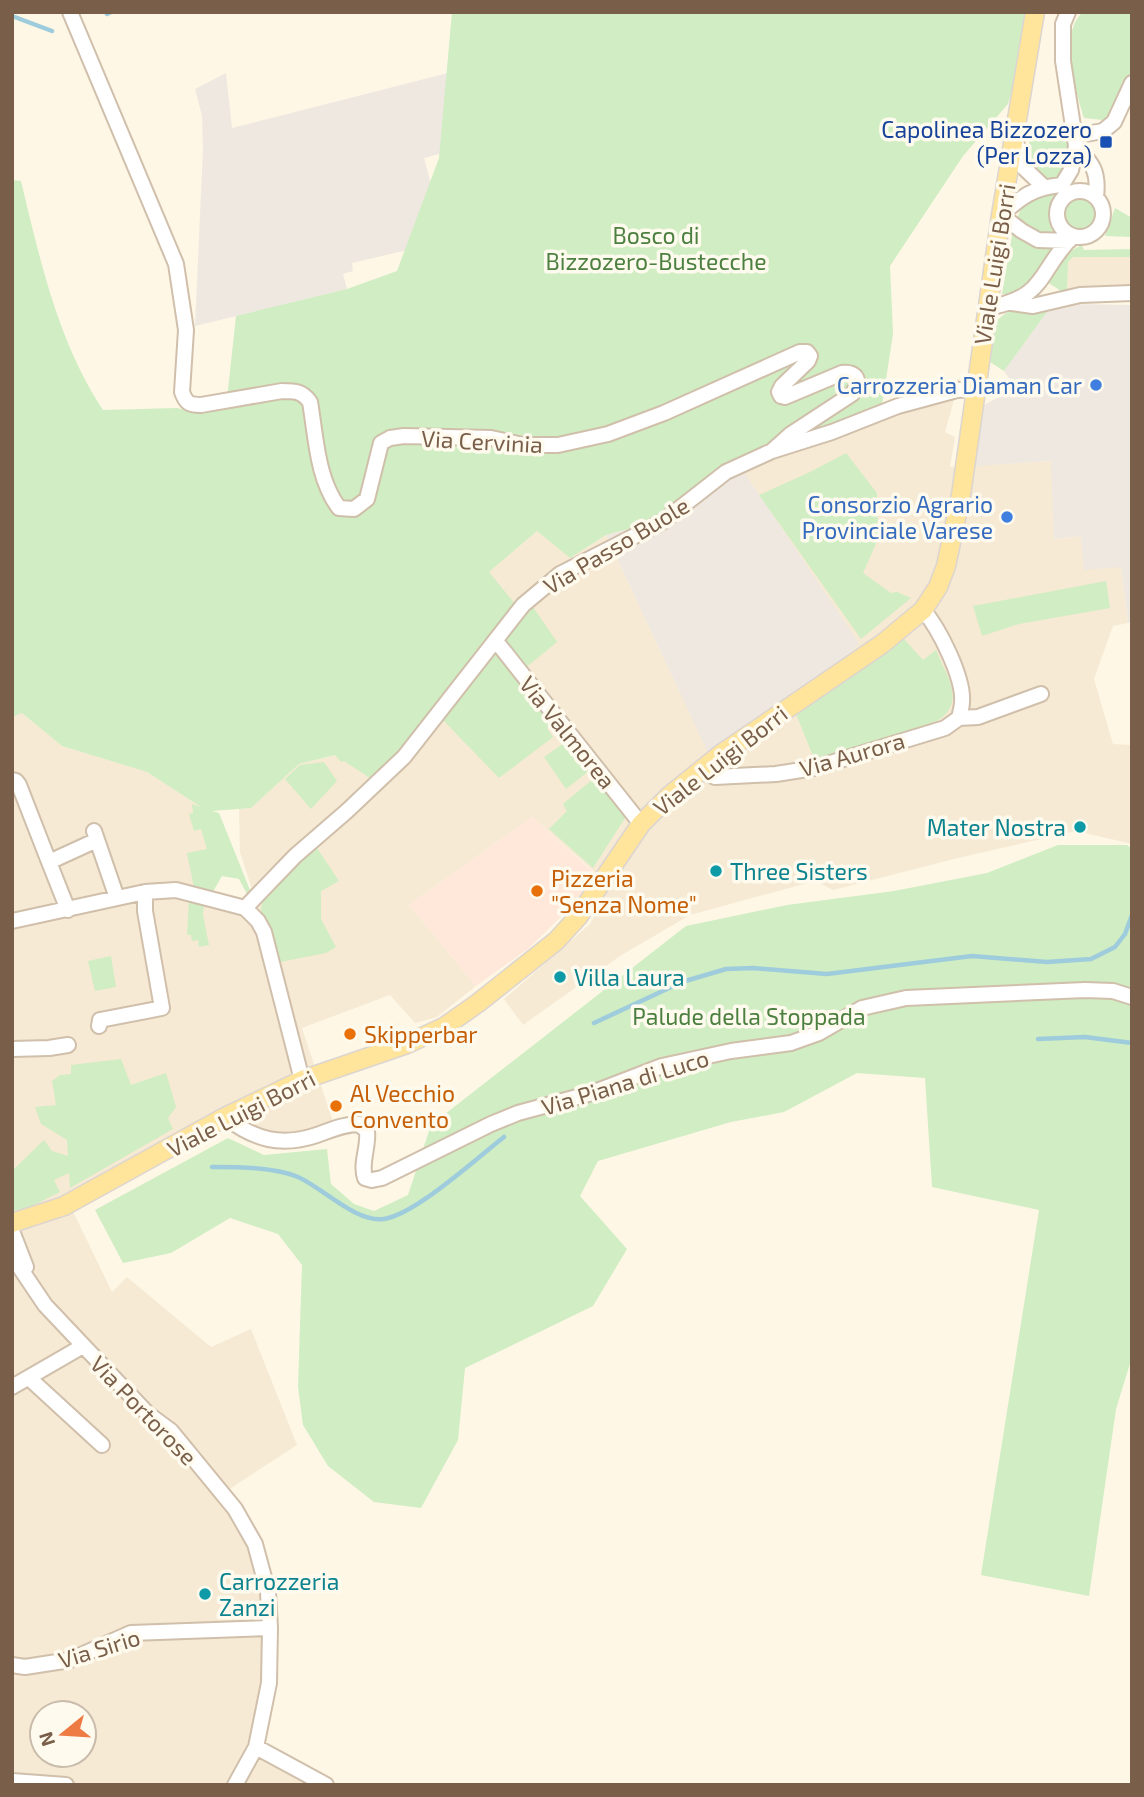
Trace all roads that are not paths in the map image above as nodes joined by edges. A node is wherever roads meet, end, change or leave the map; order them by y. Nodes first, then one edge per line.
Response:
1 (70, 12) edge
2 (1035, 12) edge
3 (1068, 12) edge
4 (1132, 83) edge
5 (1015, 138) junction
6 (1075, 141) junction
7 (1042, 186) junction
8 (1065, 189) junction
9 (1096, 197) junction
10 (1001, 215) junction
11 (1071, 238) junction
12 (1038, 286) junction
13 (1132, 293) edge
14 (1055, 300) junction
15 (1012, 303) junction
16 (987, 308) junction
17 (976, 389) junction
18 (772, 451) junction
19 (923, 610) junction
20 (496, 641) junction
21 (1041, 694) dead end
22 (959, 718) junction
23 (700, 771) junction
24 (12, 780) edge
25 (641, 824) junction
26 (49, 862) junction
27 (145, 892) junction
28 (117, 898) junction
29 (245, 908) junction
30 (68, 910) junction
31 (12, 921) edge
32 (1132, 998) edge
33 (99, 1026) dead end
34 (68, 1045) dead end
35 (12, 1049) edge
36 (302, 1080) junction
37 (225, 1117) junction
38 (12, 1223) edge
39 (12, 1231) edge
40 (12, 1256) edge
41 (34, 1288) junction
42 (83, 1346) junction
43 (29, 1378) junction
44 (12, 1387) edge
45 (102, 1445) dead end
46 (270, 1628) junction
47 (12, 1665) edge
48 (256, 1747) junction
49 (12, 1781) edge
50 (66, 1785) edge
51 (235, 1785) edge
52 (326, 1785) edge

1 - 18 street, Via Cervinia
2 - 5 main road, Viale Luigi Borri
3 - 6 street
4 - 6 street
5 - 7 street
5 - 10 main road, Viale Luigi Borri
6 - 8 street
6 - 9 street
7 - 8 street
7 - 10 street
8 - 9 street
8 - 11 street
9 - 11 street
10 - 11 street
10 - 16 main road, Viale Luigi Borri
11 - 12 street
12 - 14 street
12 - 15 street
13 - 14 street
14 - 15 street
15 - 16 street
16 - 17 main road, Viale Luigi Borri
17 - 18 street, Via Passo Buole
17 - 19 main road, Viale Luigi Borri
18 - 20 street, Via Passo Buole
19 - 22 street
19 - 23 main road, Viale Luigi Borri
20 - 25 street, Via Valmorea
20 - 29 street, Via Passo Buole
21 - 22 street, Via Aurora
22 - 23 street, Via Aurora
23 - 25 main road, Viale Luigi Borri
24 - 26 street
25 - 36 main road, Viale Luigi Borri
26 - 28 street
26 - 30 street
27 - 28 street
27 - 29 street
27 - 33 street
28 - 30 street
29 - 36 street
30 - 31 street
32 - 37 street, Via Piana di Luco
34 - 35 street
36 - 37 main road, Viale Luigi Borri
37 - 38 main road, Viale Luigi Borri
39 - 41 street, Via Portorose
40 - 41 street, Via Portorose
41 - 42 street, Via Portorose
42 - 43 street, Via Portorose
42 - 46 street, Via Portorose
43 - 44 street, Via Portorose
43 - 45 street
46 - 47 street, Via Sirio
46 - 48 street, Via Portorose
48 - 51 street, Via Portorose
48 - 52 street
49 - 50 street

